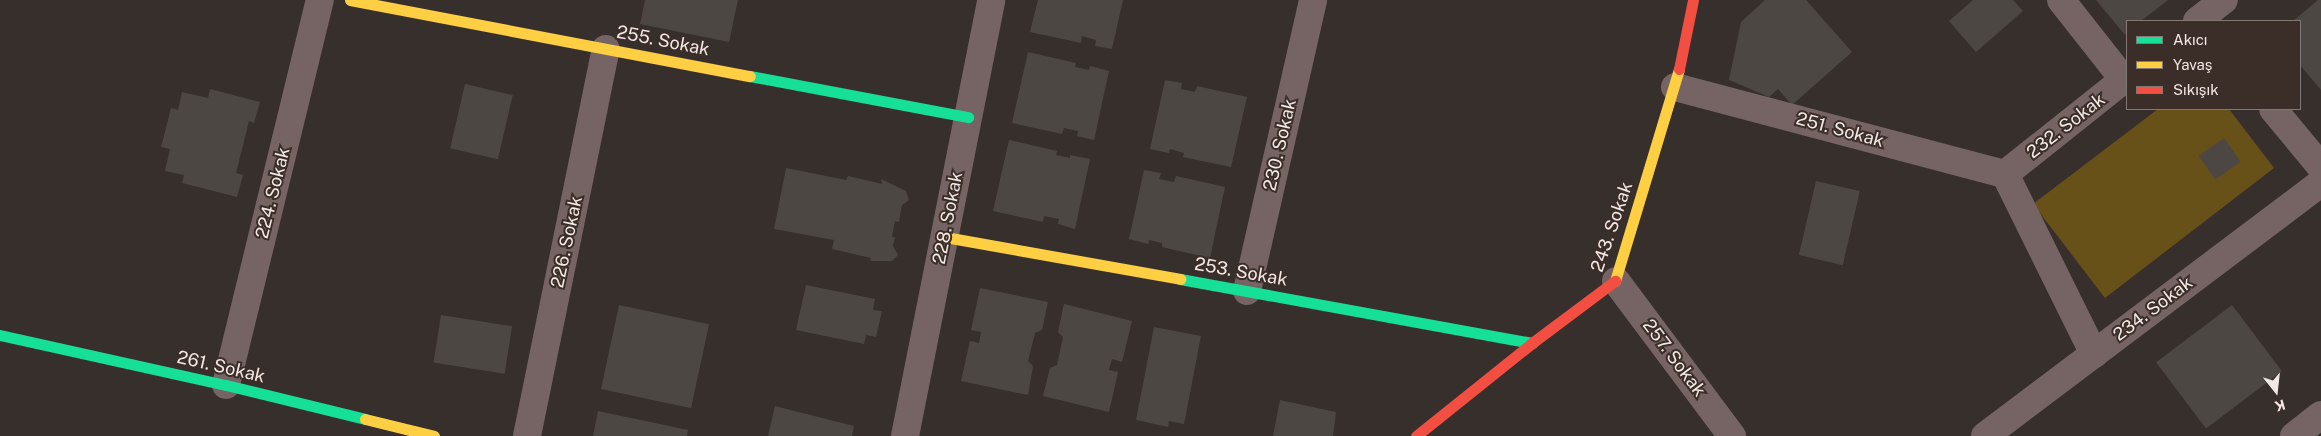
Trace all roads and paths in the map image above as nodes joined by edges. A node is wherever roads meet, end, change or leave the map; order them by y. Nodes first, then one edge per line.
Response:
1 (320, 0) edge
2 (350, 0) edge
3 (991, 0) edge
4 (1314, 0) edge
5 (1692, 0) edge
6 (2061, 0) edge
7 (2224, 0) edge
8 (2200, 20) edge
9 (606, 48) junction
10 (2126, 79) edge
11 (1675, 87) junction
12 (2274, 110) edge
13 (968, 117) junction
14 (2321, 167) edge
15 (2005, 174) junction
16 (2321, 182) edge
17 (945, 236) junction
18 (1616, 281) junction
19 (1246, 291) junction
20 (0, 335) edge
21 (1532, 343) junction
22 (2094, 354) junction
23 (226, 385) junction
24 (2321, 415) edge
25 (434, 436) edge
26 (527, 436) edge
27 (906, 436) edge
28 (1416, 436) edge
29 (1732, 436) edge
30 (1984, 436) edge
31 (2294, 436) edge

1 - 23 street, 224. Sokak
2 - 9 street, 255. Sokak
3 - 13 street, 228. Sokak
4 - 19 street, 230. Sokak
5 - 11 street, 243. Sokak
6 - 10 street
7 - 8 street
9 - 13 street, 255. Sokak
9 - 26 street, 226. Sokak
10 - 15 street, 232. Sokak
11 - 15 street, 251. Sokak
11 - 18 street, 243. Sokak
12 - 14 street
13 - 17 street, 228. Sokak
15 - 22 street
16 - 22 street, 234. Sokak
17 - 19 street, 253. Sokak
17 - 27 street, 228. Sokak
18 - 21 street, 243. Sokak
18 - 29 street, 257. Sokak
19 - 21 street, 253. Sokak
20 - 23 street, 261. Sokak
21 - 28 street, 243. Sokak
22 - 30 street, 234. Sokak
23 - 25 street, 261. Sokak
24 - 31 street

